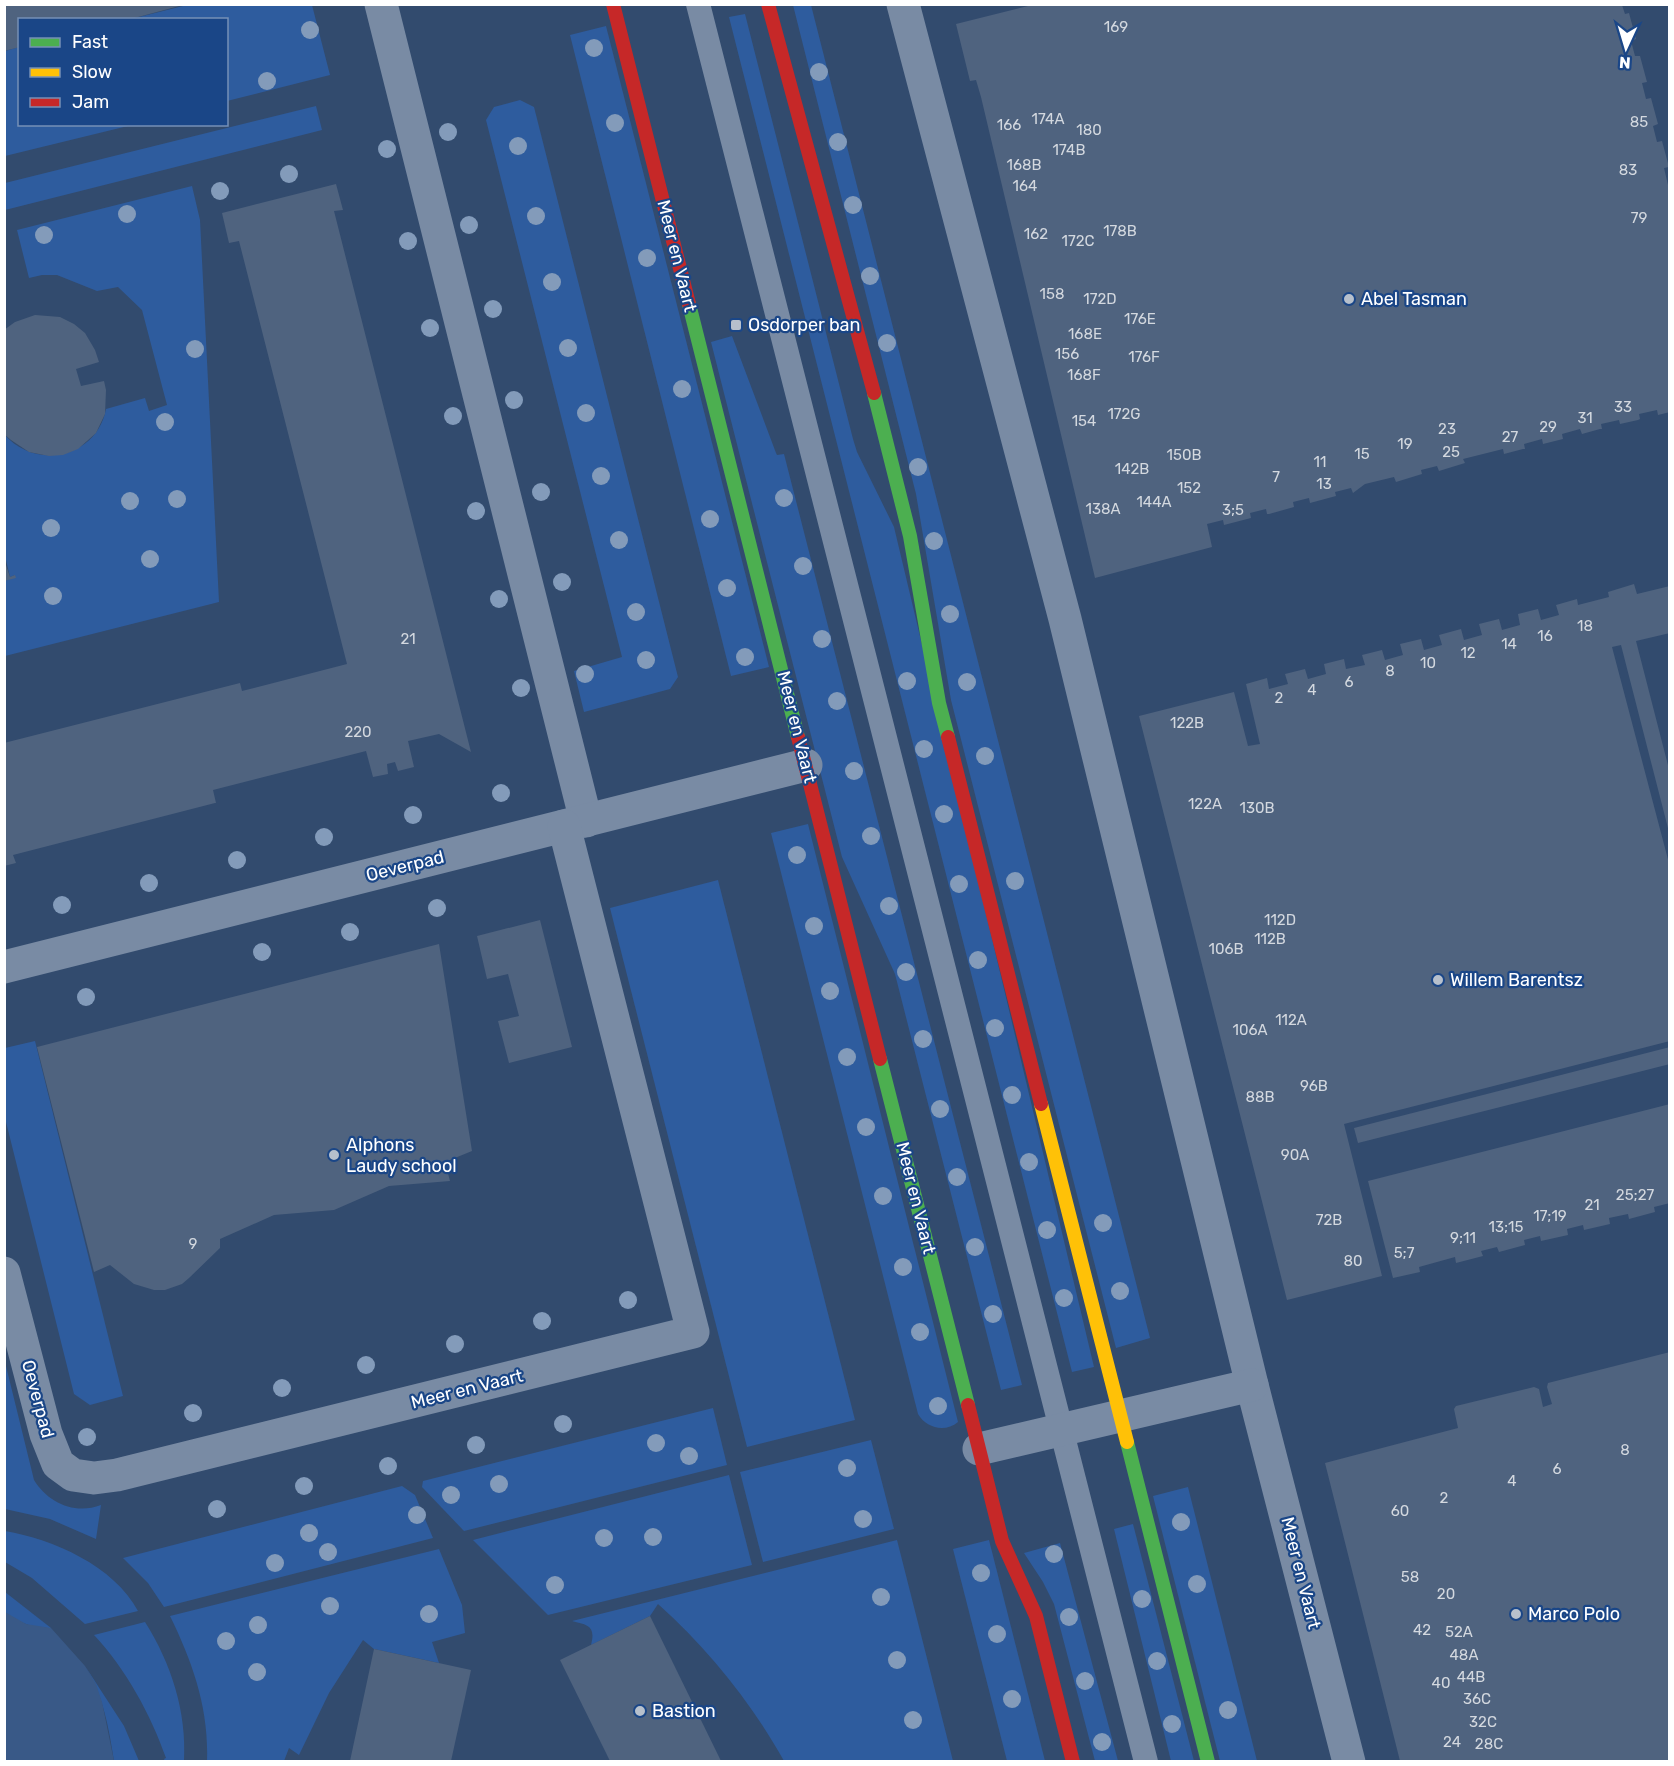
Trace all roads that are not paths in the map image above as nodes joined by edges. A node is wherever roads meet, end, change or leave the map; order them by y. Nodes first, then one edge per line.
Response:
1 (381, 4) edge
2 (613, 4) edge
3 (698, 4) edge
4 (768, 4) edge
5 (903, 4) edge
6 (806, 765) junction
7 (575, 824) junction
8 (4, 967) edge
9 (4, 1273) edge
10 (1252, 1385) junction
11 (1119, 1417) junction
12 (1061, 1430) junction
13 (979, 1449) junction
14 (117, 1475) joint
15 (1073, 1761) edge
16 (1146, 1761) edge
17 (1208, 1761) edge
18 (1349, 1761) edge

1 - 7 street, Meer en Vaart
2 - 6 main road, Meer en Vaart
3 - 12 lane
4 - 11 main road
5 - 10 street, Meer en Vaart
6 - 7 street, Oeverpad
6 - 13 main road, Meer en Vaart
7 - 8 street, Oeverpad
7 - 14 street, Meer en Vaart
9 - 14 street, Oeverpad
10 - 11 street
10 - 18 street, Meer en Vaart
11 - 12 street
11 - 17 main road
12 - 13 street
12 - 16 lane
13 - 15 main road, Meer en Vaart

